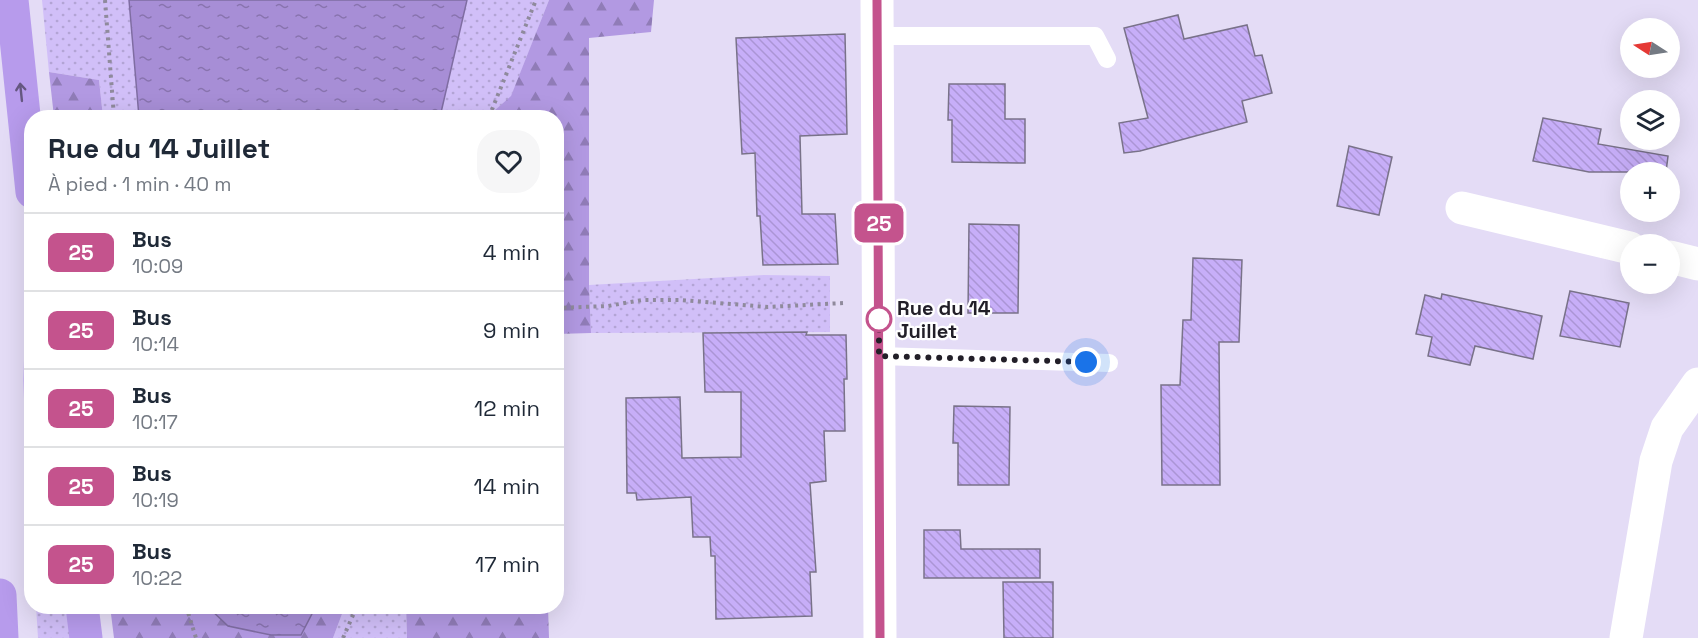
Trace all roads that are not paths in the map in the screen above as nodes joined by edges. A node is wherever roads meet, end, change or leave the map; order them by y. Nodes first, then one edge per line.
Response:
1 (12, 0) edge
2 (877, 0) edge
3 (879, 36) junction
4 (1107, 59) dead end
5 (24, 115) edge
6 (1462, 208) dead end
7 (1620, 246) edge
8 (1680, 260) edge
9 (1698, 264) edge
10 (879, 356) junction
11 (1109, 363) dead end
12 (1698, 384) edge
13 (0, 595) edge
14 (83, 614) edge
15 (2, 638) edge
16 (86, 638) edge
17 (880, 638) edge
18 (1626, 638) edge

5 -> 1 highway
2 - 3 street
3 - 4 lane
3 - 10 street
6 - 7 street
8 - 9 street
10 - 11 lane
10 - 17 street
12 - 18 street
13 - 15 highway
14 - 16 highway

